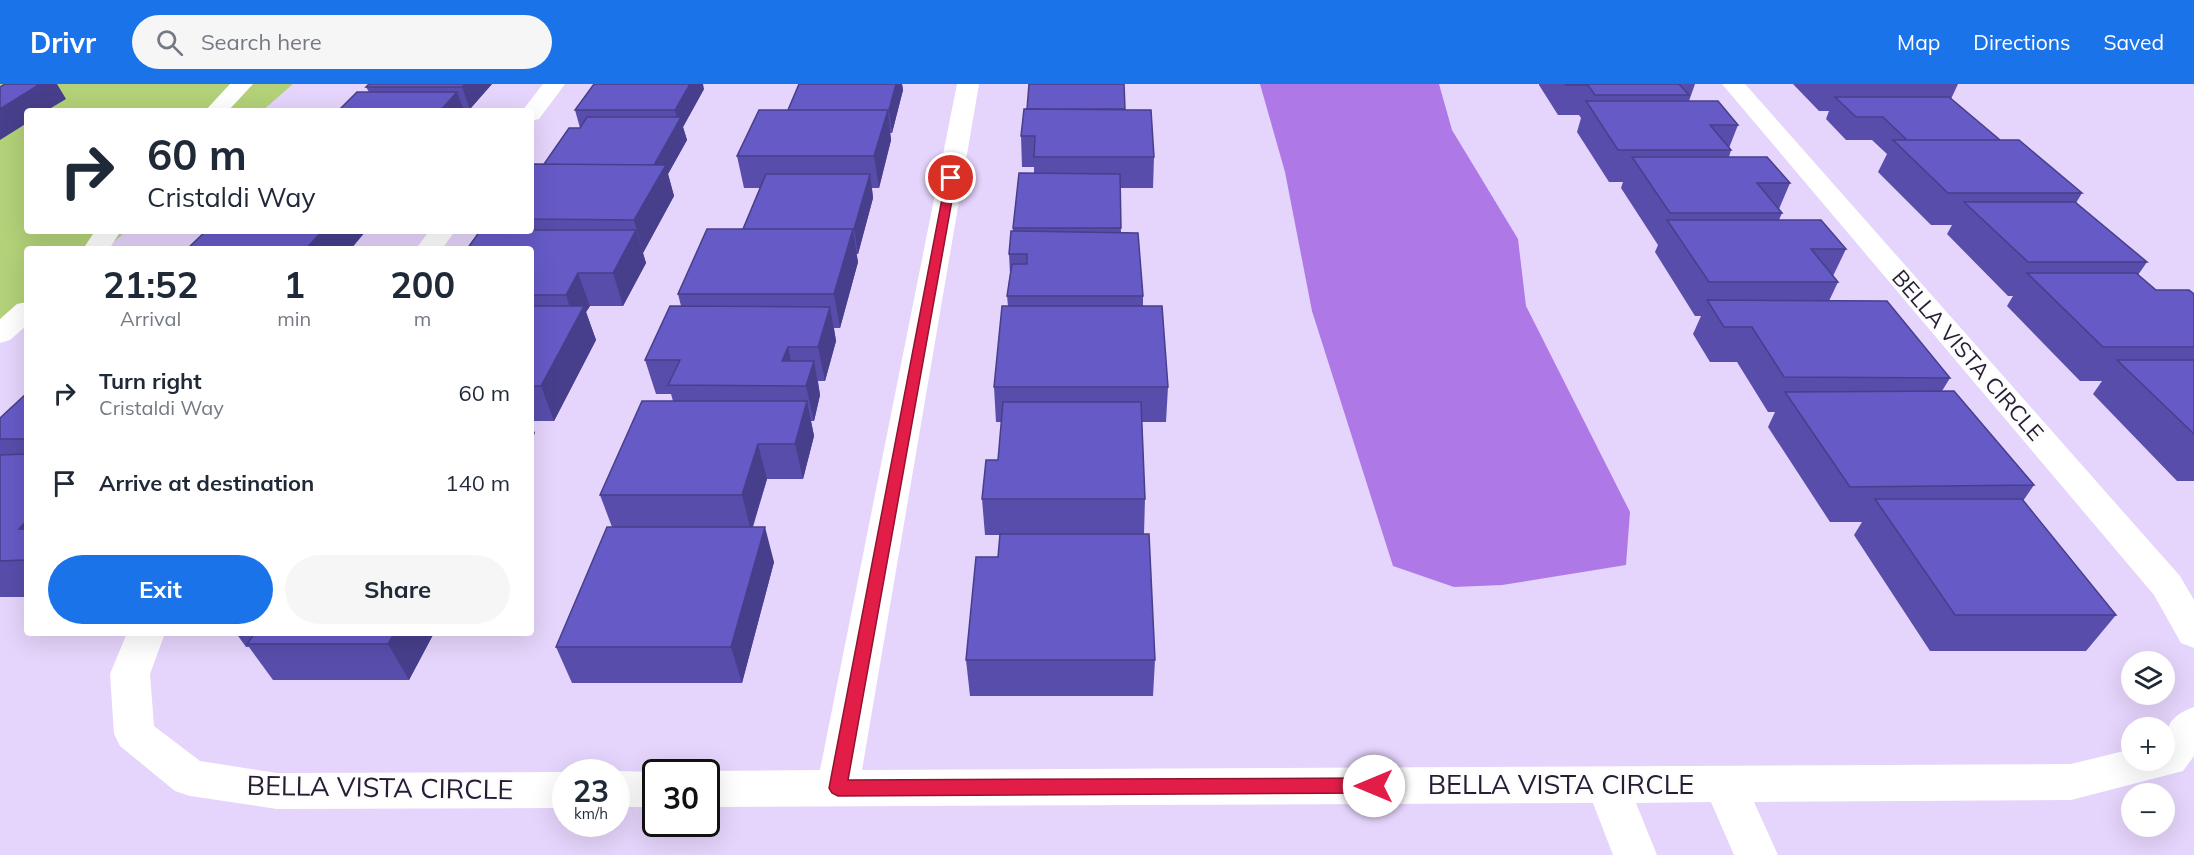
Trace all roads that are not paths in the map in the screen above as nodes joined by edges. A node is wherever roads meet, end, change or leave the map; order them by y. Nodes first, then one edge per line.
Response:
1 (242, 84) edge
2 (554, 84) edge
3 (968, 84) edge
4 (1733, 84) edge
5 (219, 108) edge
6 (534, 110) edge
7 (24, 313) edge
8 (0, 334) edge
9 (2194, 633) edge
10 (145, 636) edge
11 (2194, 724) edge
12 (2175, 750) edge
13 (2121, 770) edge
14 (1607, 784) junction
15 (1725, 784) junction
16 (838, 788) junction
17 (720, 789) edge
18 (552, 790) edge
19 (1635, 855) edge
20 (1756, 855) edge

1 - 5 street
2 - 6 street
3 - 16 street
4 - 9 street, BELLA VISTA CIRCLE
7 - 8 street
10 - 18 street, BELLA VISTA CIRCLE
11 - 12 street, BELLA VISTA CIRCLE
13 - 15 street, BELLA VISTA CIRCLE
14 - 15 street, BELLA VISTA CIRCLE
14 - 16 street, BELLA VISTA CIRCLE
14 - 19 street
15 - 20 street
16 - 17 street, BELLA VISTA CIRCLE

